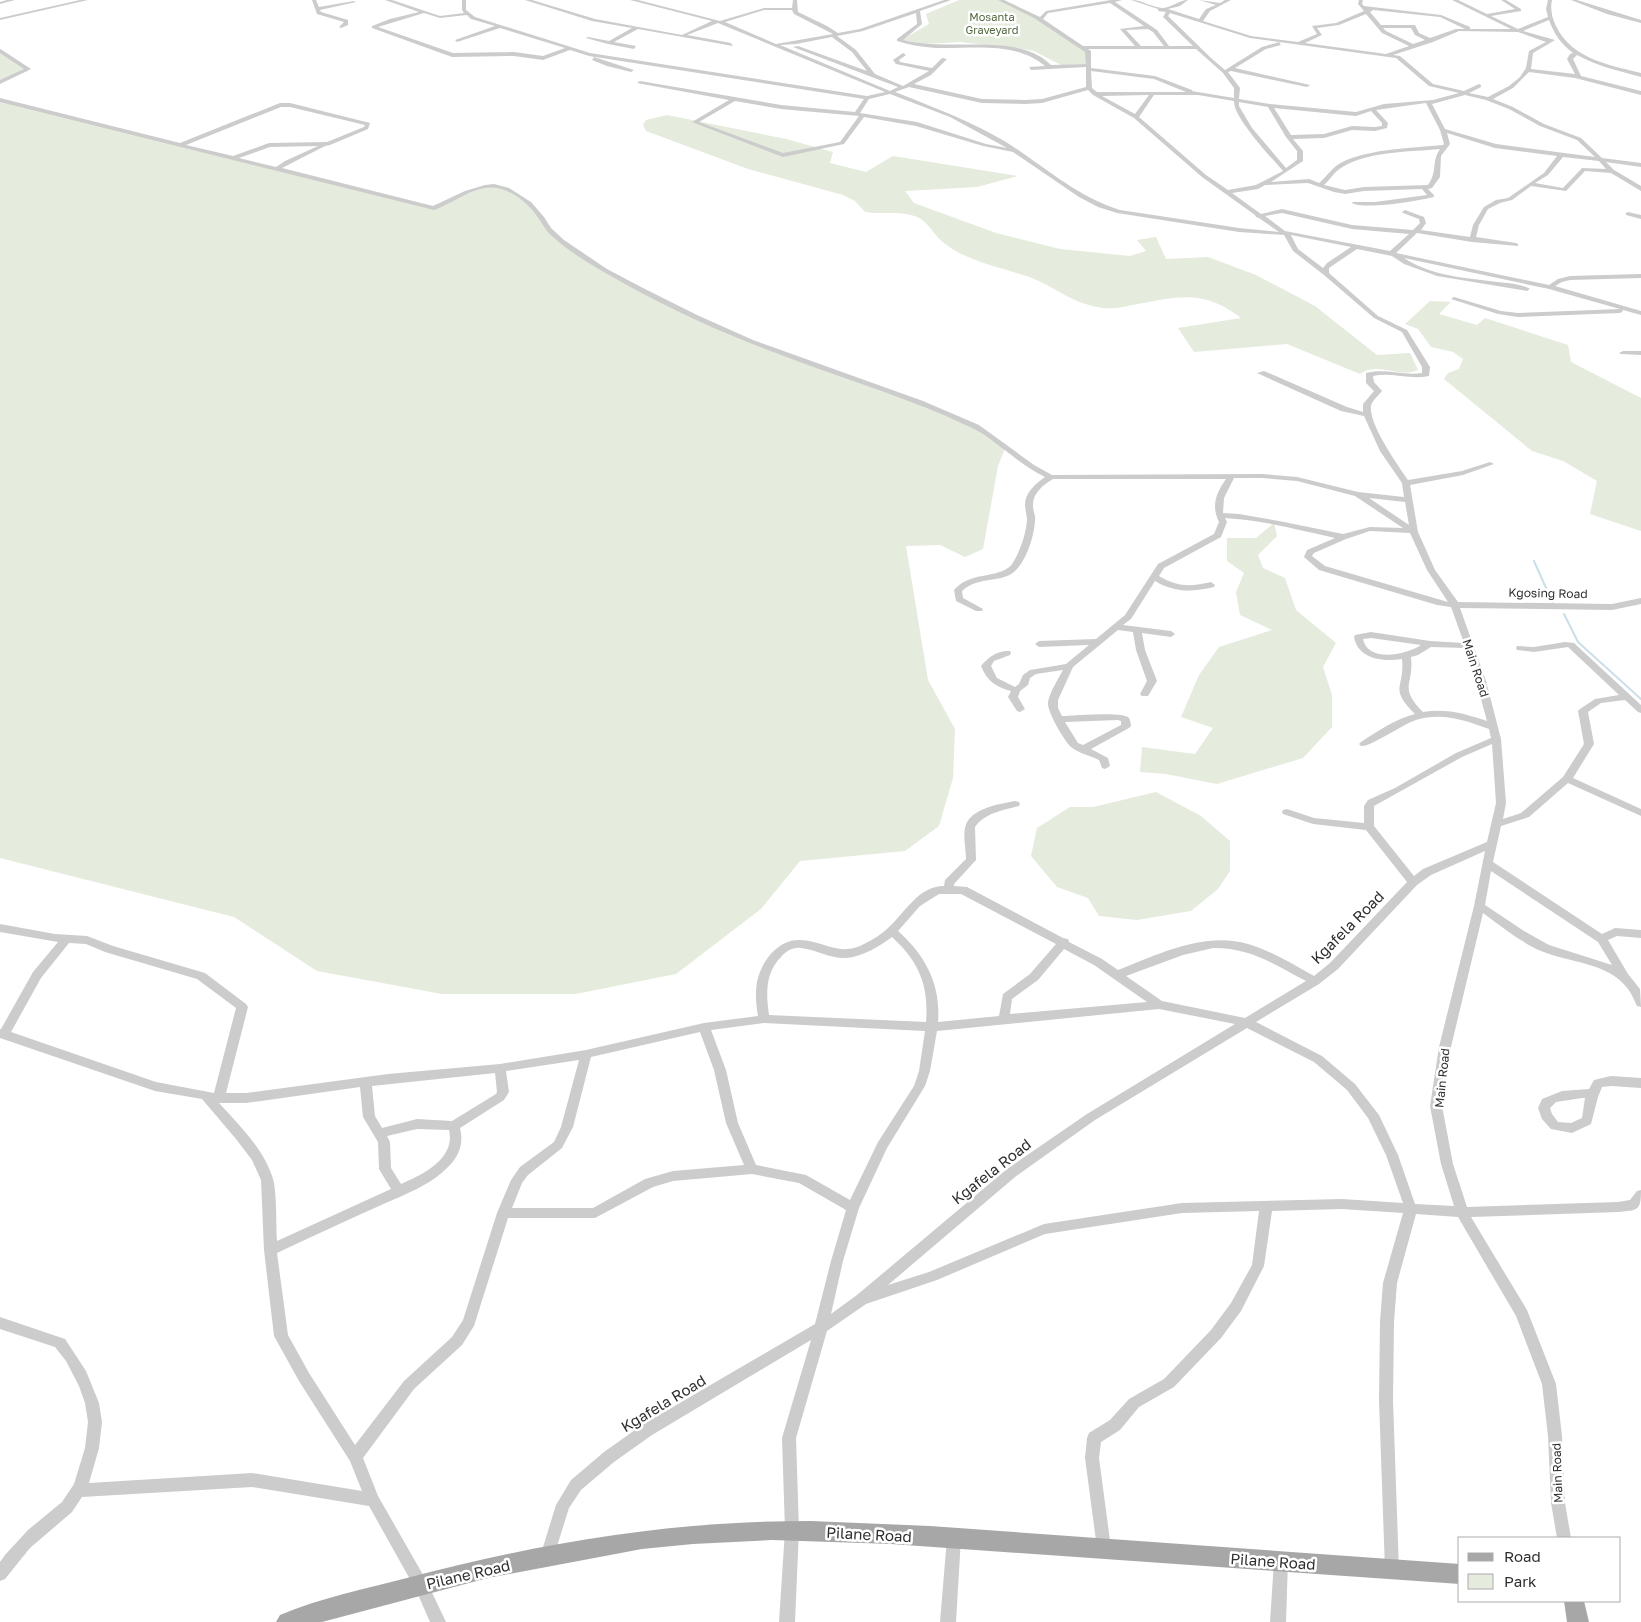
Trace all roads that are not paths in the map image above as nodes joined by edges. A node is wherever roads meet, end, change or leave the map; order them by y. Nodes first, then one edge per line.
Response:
1 (13, 0) edge
2 (86, 0) edge
3 (314, 0) edge
4 (387, 0) edge
5 (464, 0) edge
6 (527, 0) edge
7 (632, 0) edge
8 (795, 0) edge
9 (950, 0) edge
10 (1000, 0) edge
11 (1120, 0) edge
12 (1133, 0) edge
13 (1186, 0) edge
14 (1201, 0) edge
15 (1229, 0) edge
16 (1361, 0) edge
17 (1454, 0) edge
18 (1503, 0) edge
19 (1550, 0) edge
20 (1573, 0) edge
21 (354, 2) dead end
22 (773, 2) dead end
23 (1111, 2) junction
24 (0, 3) edge
25 (1220, 4) junction
26 (318, 9) junction
27 (764, 9) junction
28 (794, 9) junction
29 (1364, 9) junction
30 (1160, 10) junction
31 (422, 12) junction
32 (918, 12) junction
33 (1046, 12) junction
34 (1168, 12) junction
35 (1028, 13) junction
36 (467, 14) junction
37 (1489, 16) junction
38 (1550, 18) junction
39 (0, 19) edge
40 (1040, 20) junction
41 (1200, 20) junction
42 (718, 21) junction
43 (1641, 22) edge
44 (341, 27) dead end
45 (498, 27) junction
46 (1149, 27) junction
47 (1379, 27) junction
48 (637, 28) junction
49 (1472, 29) junction
50 (1518, 31) junction
51 (684, 35) junction
52 (834, 35) junction
53 (588, 38) dead end
54 (1558, 38) junction
55 (457, 41) dead end
56 (1431, 41) junction
57 (1549, 41) junction
58 (1282, 42) junction
59 (608, 43) junction
60 (775, 44) junction
61 (786, 44) junction
62 (1297, 44) junction
63 (731, 46) dead end
64 (1414, 46) junction
65 (634, 47) dead end
66 (1082, 47) junction
67 (1140, 48) junction
68 (1168, 48) junction
69 (1199, 48) junction
70 (568, 49) junction
71 (0, 51) edge
72 (589, 54) junction
73 (903, 54) dead end
74 (1576, 54) junction
75 (1388, 55) junction
76 (944, 59) dead end
77 (1050, 67) junction
78 (1089, 67) junction
79 (1031, 68) dead end
80 (631, 70) dead end
81 (934, 70) junction
82 (1228, 70) junction
83 (1528, 70) junction
84 (873, 75) junction
85 (1641, 76) edge
86 (1580, 77) junction
87 (0, 82) edge
88 (640, 83) dead end
89 (909, 85) junction
90 (1307, 85) dead end
91 (1479, 86) dead end
92 (902, 87) junction
93 (1089, 88) junction
94 (891, 92) junction
95 (1198, 93) junction
96 (1641, 93) edge
97 (1095, 94) junction
98 (1152, 94) junction
99 (1463, 94) junction
100 (867, 98) junction
101 (1235, 99) junction
102 (1488, 99) junction
103 (0, 100) edge
104 (733, 100) junction
105 (1432, 100) junction
106 (1270, 106) junction
107 (1373, 110) junction
108 (860, 114) junction
109 (1136, 117) junction
110 (1443, 130) junction
111 (1289, 138) junction
112 (328, 144) junction
113 (180, 146) junction
114 (1444, 148) junction
115 (1016, 151) junction
116 (1560, 156) junction
117 (232, 158) junction
118 (1601, 161) junction
119 (1641, 165) edge
120 (276, 169) junction
121 (1286, 171) junction
122 (1612, 171) junction
123 (1267, 184) junction
124 (1530, 184) junction
125 (1320, 185) junction
126 (1425, 189) junction
127 (1641, 189) edge
128 (1226, 192) junction
129 (1355, 203) dead end
130 (1405, 212) dead end
131 (1628, 214) dead end
132 (1258, 216) junction
133 (1641, 217) edge
134 (1362, 229) junction
135 (1415, 231) junction
136 (1290, 234) junction
137 (1472, 240) junction
138 (1516, 245) dead end
139 (1360, 247) junction
140 (1392, 253) junction
141 (1326, 274) junction
142 (1641, 276) edge
143 (1550, 287) junction
144 (1527, 289) dead end
145 (1454, 299) dead end
146 (1631, 311) junction
147 (1641, 313) edge
148 (1623, 353) dead end
149 (1641, 353) edge
150 (1262, 373) dead end
151 (1367, 415) junction
152 (1490, 464) dead end
153 (1232, 476) junction
154 (1051, 477) junction
155 (1406, 483) junction
156 (1358, 494) junction
157 (1409, 500) junction
158 (1219, 515) junction
159 (1414, 532) junction
160 (1343, 537) junction
161 (1154, 577) junction
162 (1211, 585) dead end
163 (1641, 601) edge
164 (1455, 605) junction
165 (980, 609) dead end
166 (1117, 627) junction
167 (1137, 630) junction
168 (1171, 634) dead end
169 (1096, 642) junction
170 (1039, 644) dead end
171 (1430, 644) junction
172 (1469, 646) junction
173 (1520, 648) dead end
174 (1008, 653) dead end
175 (1406, 656) junction
176 (1069, 666) junction
177 (1016, 690) junction
178 (1145, 694) dead end
179 (1628, 697) junction
180 (1020, 709) dead end
181 (1641, 710) edge
182 (1420, 714) junction
183 (1059, 719) junction
184 (1493, 727) junction
185 (1496, 739) junction
186 (1364, 744) dead end
187 (1082, 750) junction
188 (1105, 766) dead end
189 (1567, 779) junction
190 (1015, 804) dead end
191 (1288, 812) dead end
192 (1641, 813) edge
193 (1497, 824) junction
194 (1369, 827) junction
195 (1491, 844) junction
196 (1487, 863) junction
197 (1413, 882) junction
198 (948, 889) junction
199 (1479, 906) junction
200 (0, 928) edge
201 (892, 931) junction
202 (1641, 934) edge
203 (66, 939) junction
204 (1602, 939) junction
205 (1064, 942) junction
206 (1119, 974) junction
207 (1623, 974) junction
208 (1315, 982) junction
209 (1641, 1003) edge
210 (1159, 1005) junction
211 (1004, 1019) junction
212 (764, 1020) junction
213 (1245, 1022) junction
214 (704, 1027) junction
215 (933, 1028) junction
216 (2, 1034) edge
217 (586, 1054) junction
218 (500, 1068) junction
219 (366, 1083) junction
220 (1641, 1083) edge
221 (1591, 1093) dead end
222 (206, 1096) junction
223 (220, 1098) junction
224 (454, 1126) junction
225 (380, 1133) junction
226 (752, 1169) junction
227 (399, 1192) junction
228 (1641, 1195) edge
229 (1266, 1206) junction
230 (853, 1208) junction
231 (1411, 1209) junction
232 (1462, 1212) junction
233 (504, 1213) junction
234 (270, 1250) junction
235 (862, 1299) junction
236 (0, 1323) edge
237 (820, 1328) junction
238 (355, 1457) junction
239 (80, 1490) junction
240 (373, 1500) junction
241 (792, 1530) junction
242 (1564, 1537) edge
243 (954, 1538) junction
244 (1104, 1548) junction
245 (547, 1557) junction
246 (1281, 1562) junction
247 (1392, 1570) junction
248 (0, 1574) edge
249 (1458, 1574) edge
250 (421, 1585) junction
251 (1574, 1602) edge
252 (287, 1622) edge
253 (438, 1622) edge
254 (787, 1622) edge
255 (948, 1622) edge
256 (1278, 1622) edge
257 (1578, 1622) edge

1 - 24 street
2 - 39 street
3 - 26 street
4 - 31 street
5 - 36 street
6 - 48 street
7 - 42 street
8 - 28 street
9 - 32 street
10 - 35 street
11 - 23 street
12 - 30 street
13 - 30 street
14 - 25 street
15 - 25 street
16 - 29 street
17 - 37 street
18 - 37 street
19 - 38 street
20 - 43 street
21 - 26 street
22 - 27 street
23 - 33 street
23 - 46 street
25 - 41 street
26 - 44 street
27 - 28 street
27 - 42 street
28 - 52 street
29 - 47 street
29 - 49 street
29 - 62 street
30 - 34 street
31 - 36 street
31 - 70 street
32 - 52 street
32 - 77 street
33 - 35 street
33 - 40 street
34 - 41 street
34 - 69 street
35 - 40 street
36 - 45 street
37 - 50 street
38 - 50 street
38 - 54 street
40 - 66 street
41 - 58 street
42 - 51 street
42 - 60 street
45 - 55 street
45 - 70 street
46 - 67 street
46 - 68 street
47 - 56 street
47 - 64 street
48 - 51 street
48 - 59 street
49 - 50 street
49 - 56 street
50 - 57 street
51 - 63 street
52 - 61 street
52 - 84 street
53 - 59 street
54 - 57 street
54 - 74 street
56 - 64 street
57 - 83 street
58 - 62 street
58 - 82 street
59 - 65 street
60 - 61 street
60 - 94 street
61 - 84 street
62 - 75 street
64 - 75 street
66 - 67 street
66 - 78 street
67 - 68 street
68 - 69 street
69 - 82 street
70 - 72 street
71 - 87 street
72 - 80 street
72 - 100 street
73 - 81 street
74 - 85 street
74 - 86 street
75 - 99 street
76 - 81 street
77 - 78 street
77 - 79 street
78 - 93 street
78 - 95 street
81 - 89 street
82 - 90 street
82 - 101 street
83 - 86 street
83 - 102 street
84 - 92 street
86 - 96 street
88 - 104 street
89 - 92 street
89 - 93 street
91 - 99 street
92 - 94 street
93 - 97 street
94 - 100 street
94 - 115 street
95 - 98 street
95 - 101 street
97 - 98 street
97 - 109 street
98 - 109 street
99 - 102 street
99 - 105 street
100 - 108 street
101 - 106 street
101 - 121 street
102 - 118 street
103 - 113 street
104 - 108 street
104 - 108 street
105 - 107 street
105 - 110 street
106 - 107 street
106 - 111 street
107 - 111 street
108 - 115 street
109 - 128 street
110 - 114 street
110 - 116 street
111 - 121 street
112 - 113 street
112 - 117 street
112 - 120 street
113 - 117 street
114 - 125 street
114 - 126 street
115 - 136 street
116 - 118 street
116 - 124 street
117 - 120 street
118 - 119 street
118 - 122 street
120 - 154 street
121 - 123 street
122 - 124 street
122 - 127 street
123 - 125 street
123 - 128 street
124 - 137 street
125 - 126 street
126 - 129 street
128 - 132 street
130 - 135 street
131 - 133 street
132 - 134 street
132 - 136 street
134 - 135 street
134 - 139 street
135 - 137 street
135 - 140 street
136 - 139 street
136 - 141 street
137 - 138 street
139 - 140 street
139 - 141 street
140 - 143 street
140 - 144 street
141 - 151 street
142 - 143 street
143 - 146 street
145 - 146 street
146 - 147 street
148 - 149 street
150 - 151 street
151 - 155 street
152 - 155 street
153 - 154 street
153 - 156 street
153 - 158 street
154 - 165 street
155 - 157 street, Main Road
156 - 157 street
156 - 159 street
157 - 159 street, Main Road
158 - 160 street
158 - 161 street
159 - 160 street
159 - 164 street, Main Road
160 - 164 street, Kgosing Road
161 - 162 street
161 - 166 street
163 - 164 street, Kgosing Road
164 - 172 street, Main Road
166 - 167 street
166 - 169 street
167 - 168 street
167 - 178 street
169 - 170 street
169 - 176 street
171 - 172 street
171 - 175 street
171 - 175 street
172 - 184 street, Main Road
173 - 179 street
174 - 177 street
175 - 182 street
176 - 177 street
176 - 183 street
177 - 180 street
179 - 181 street
179 - 189 street
182 - 184 street
182 - 186 street
183 - 187 street
183 - 187 street
184 - 185 street, Main Road
185 - 193 street, Main Road
185 - 194 street
187 - 188 street
189 - 192 street
189 - 193 street
190 - 198 street
191 - 194 street
193 - 195 street, Main Road
194 - 197 street
195 - 196 street, Main Road
195 - 197 street, Kgafela Road
196 - 199 street, Main Road
196 - 204 street
197 - 208 street, Kgafela Road
198 - 201 street
198 - 205 street
199 - 207 street
199 - 232 street, Main Road
200 - 203 street
201 - 212 street
201 - 215 street
202 - 204 street
203 - 216 street
203 - 223 street
204 - 207 street
205 - 206 street
205 - 211 street
206 - 208 street
206 - 210 street
207 - 209 street
208 - 213 street, Kgafela Road
210 - 211 street
210 - 213 street
211 - 215 street
212 - 214 street
212 - 215 street
213 - 231 street
213 - 235 street, Kgafela Road
214 - 217 street
214 - 226 street
215 - 230 street
216 - 222 street
217 - 218 street
217 - 233 street
218 - 219 street
218 - 224 street
219 - 223 street
219 - 225 street
220 - 221 street
222 - 223 street
222 - 234 street
224 - 225 street
224 - 227 street
225 - 227 street
226 - 230 street
226 - 233 street
227 - 234 street
228 - 232 street
229 - 231 street
229 - 235 street
229 - 244 street
230 - 237 street
231 - 232 street
231 - 247 street
232 - 242 street, Main Road
233 - 238 street
234 - 238 street
235 - 237 street, Kgafela Road
236 - 239 street
237 - 241 street
237 - 245 street, Kgafela Road
238 - 240 street
239 - 240 street
239 - 248 street
240 - 250 street
241 - 243 main road, Pilane Road
241 - 245 main road, Pilane Road
241 - 254 street
243 - 244 main road, Pilane Road
243 - 255 street
244 - 246 main road, Pilane Road
245 - 250 main road, Pilane Road
246 - 247 main road, Pilane Road
246 - 256 street
247 - 249 main road, Pilane Road
250 - 252 main road, Pilane Road
250 - 253 street
251 - 257 main road

